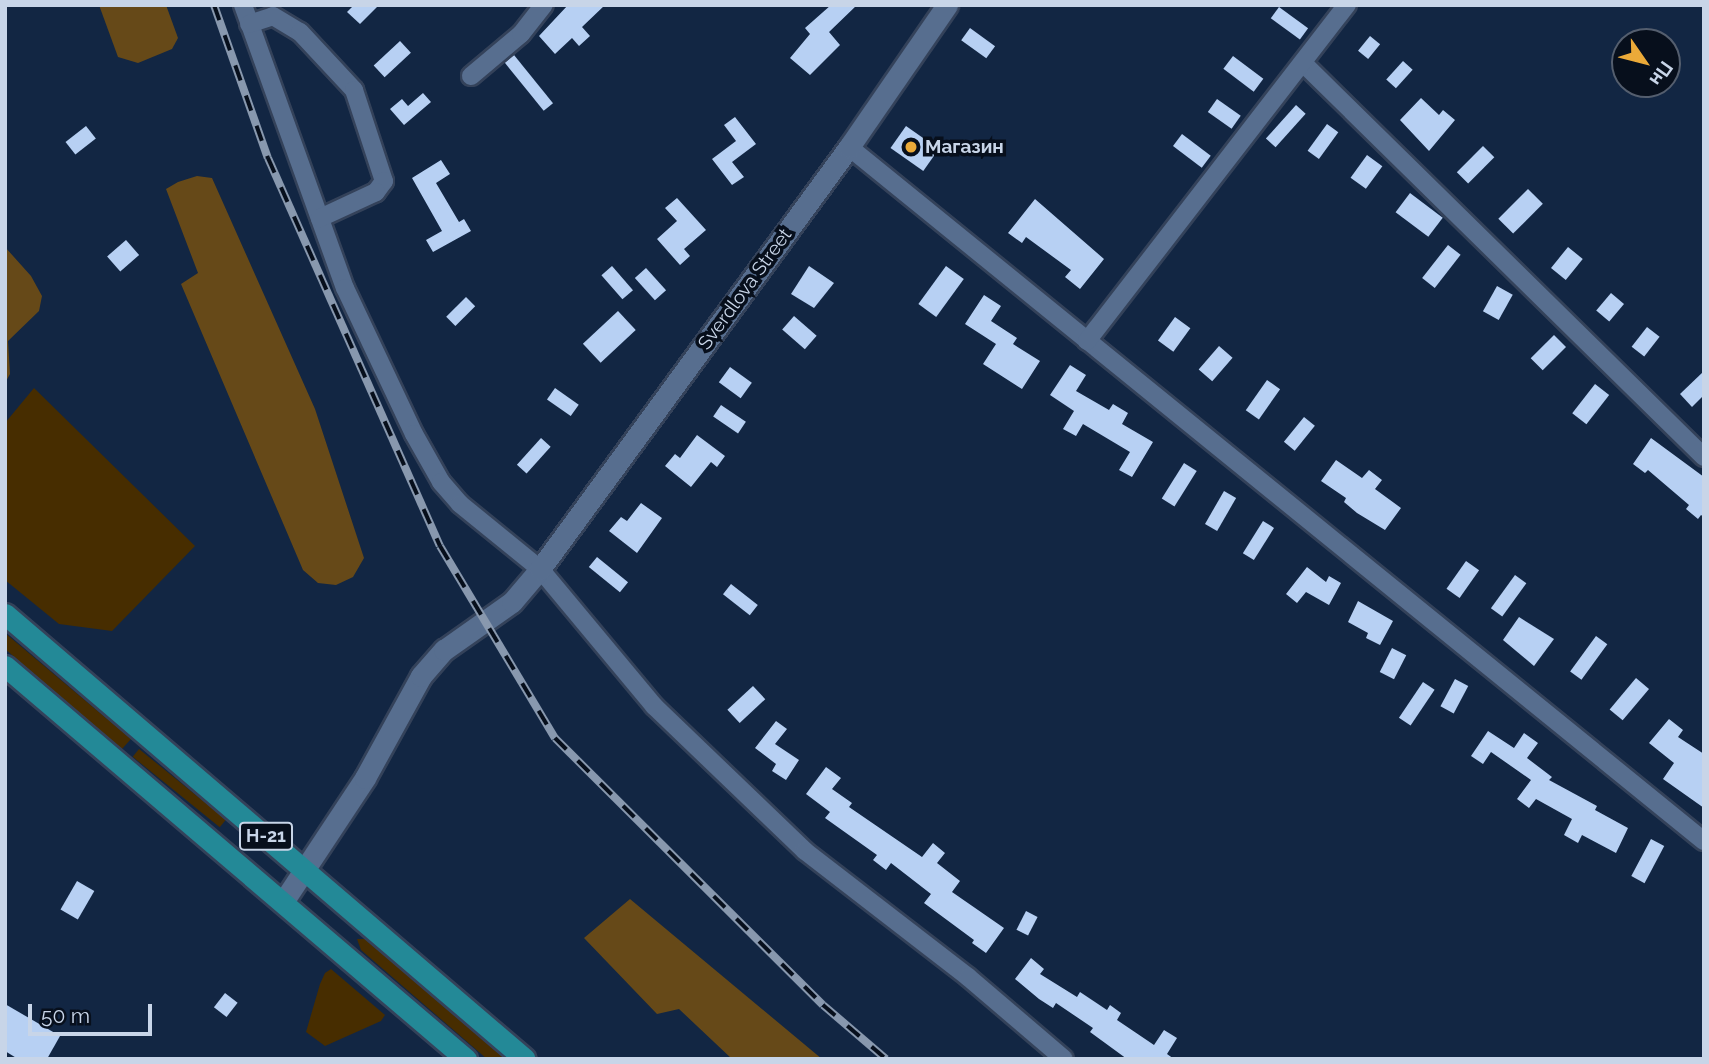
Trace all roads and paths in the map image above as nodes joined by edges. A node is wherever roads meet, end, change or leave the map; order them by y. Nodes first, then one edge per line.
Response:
1 (243, 5) edge
2 (544, 5) edge
3 (947, 5) edge
4 (1347, 5) edge
5 (249, 24) junction
6 (1303, 63) junction
7 (471, 76) dead end
8 (849, 147) junction
9 (320, 218) junction
10 (1087, 341) junction
11 (1704, 457) edge
12 (540, 569) junction
13 (5, 614) edge
14 (5, 666) edge
15 (1704, 841) edge
16 (306, 870) junction
17 (284, 902) junction
18 (466, 1059) edge
19 (525, 1059) edge
20 (1064, 1059) edge

1 - 5 street
2 - 7 street
3 - 8 street, Sverdlova Street
4 - 6 street
5 - 9 street
5 - 9 street
6 - 10 street
6 - 11 street
8 - 10 street
8 - 12 street, Sverdlova Street
9 - 12 street
10 - 15 street
12 - 16 street, Sverdlova Street
12 - 20 street
13 - 16 main road, Н-21
14 - 17 main road, Н-21
16 - 17 street, Sverdlova Street
16 - 19 main road, Н-21
17 - 18 main road, Н-21

